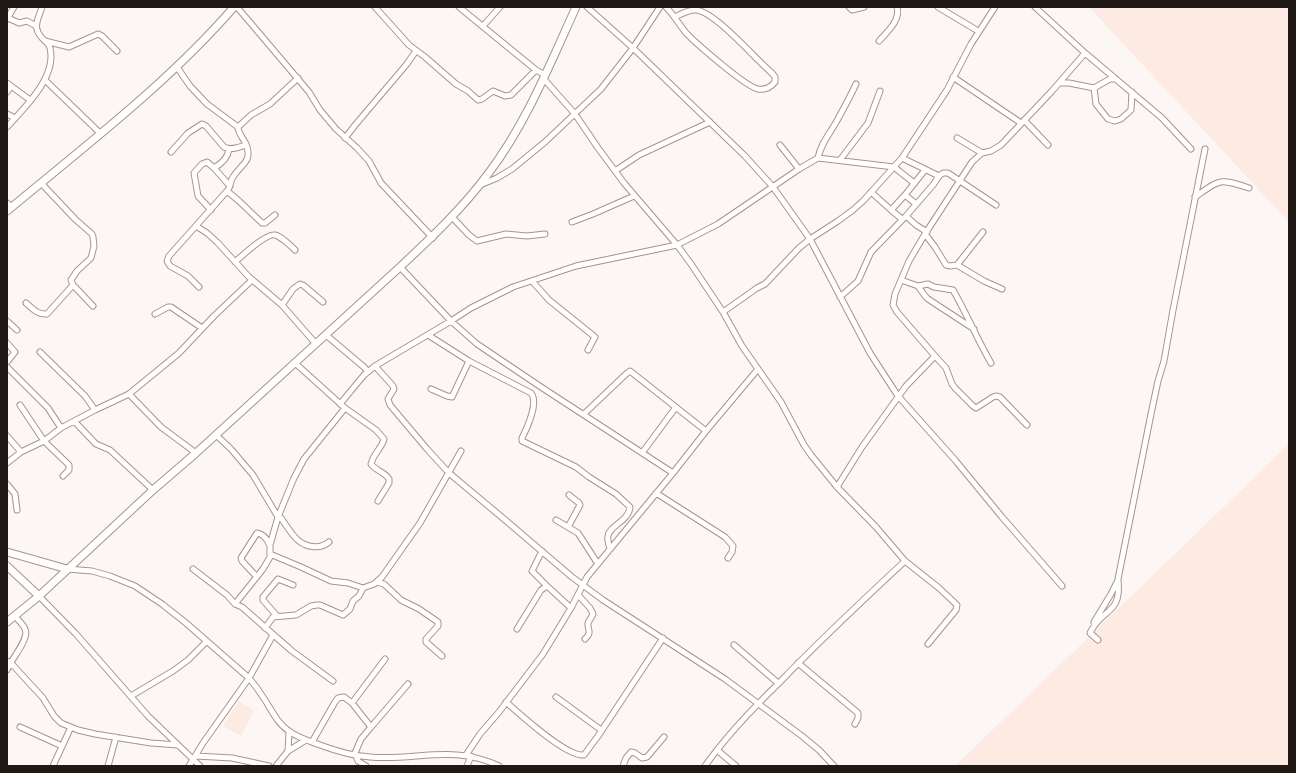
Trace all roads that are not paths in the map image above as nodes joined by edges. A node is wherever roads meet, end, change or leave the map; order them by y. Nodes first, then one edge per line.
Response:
1 (14, 7) edge
2 (42, 7) edge
3 (234, 7) edge
4 (237, 7) edge
5 (375, 7) edge
6 (459, 7) edge
7 (500, 7) edge
8 (576, 7) edge
9 (587, 7) edge
10 (660, 7) edge
11 (666, 7) edge
12 (849, 7) edge
13 (864, 7) edge
14 (897, 7) edge
15 (938, 7) edge
16 (996, 7) edge
17 (1035, 7) edge
18 (675, 16) junction
19 (7, 19) edge
20 (36, 26) junction
21 (483, 26) junction
22 (978, 31) junction
23 (45, 41) junction
24 (879, 41) dead end
25 (633, 48) junction
26 (117, 51) dead end
27 (416, 51) junction
28 (1086, 53) junction
29 (177, 67) junction
30 (536, 70) junction
31 (544, 76) junction
32 (953, 77) junction
33 (298, 78) junction
34 (1116, 79) junction
35 (45, 80) junction
36 (1059, 83) junction
37 (9, 84) edge
38 (856, 84) dead end
39 (1094, 88) junction
40 (880, 91) dead end
41 (7, 92) edge
42 (1132, 92) junction
43 (30, 100) junction
44 (7, 114) edge
45 (575, 114) junction
46 (15, 118) junction
47 (710, 122) junction
48 (1022, 122) junction
49 (7, 126) edge
50 (238, 127) junction
51 (100, 133) junction
52 (345, 138) junction
53 (957, 138) dead end
54 (246, 145) junction
55 (780, 145) dead end
56 (1048, 145) dead end
57 (229, 149) junction
58 (1191, 149) dead end
59 (1205, 149) dead end
60 (171, 152) dead end
61 (982, 152) junction
62 (818, 158) junction
63 (902, 158) junction
64 (840, 160) junction
65 (894, 166) junction
66 (214, 168) junction
67 (799, 169) junction
68 (925, 170) junction
69 (615, 171) junction
70 (939, 176) junction
71 (960, 180) junction
72 (41, 183) junction
73 (914, 184) junction
74 (230, 186) junction
75 (479, 186) junction
76 (774, 186) junction
77 (1249, 188) dead end
78 (228, 191) junction
79 (871, 192) junction
80 (634, 196) junction
81 (905, 196) junction
82 (1195, 197) junction
83 (916, 204) junction
84 (996, 205) dead end
85 (9, 207) edge
86 (211, 210) junction
87 (890, 210) junction
88 (275, 215) dead end
89 (452, 217) junction
90 (904, 218) junction
91 (572, 222) dead end
92 (196, 226) junction
93 (983, 232) dead end
94 (926, 233) junction
95 (544, 234) dead end
96 (432, 238) junction
97 (810, 239) junction
98 (678, 245) junction
99 (295, 250) dead end
100 (235, 262) junction
101 (957, 265) junction
102 (400, 268) junction
103 (252, 280) junction
104 (901, 280) junction
105 (532, 281) junction
106 (73, 285) junction
107 (918, 286) junction
108 (199, 287) dead end
109 (1002, 289) dead end
110 (840, 297) junction
111 (323, 302) dead end
112 (26, 303) dead end
113 (282, 305) junction
114 (93, 306) dead end
115 (723, 312) junction
116 (155, 314) dead end
117 (7, 321) edge
118 (451, 321) junction
119 (202, 328) junction
120 (17, 330) dead end
121 (975, 330) junction
122 (326, 335) junction
123 (428, 335) junction
124 (7, 343) edge
125 (316, 344) junction
126 (588, 350) dead end
127 (40, 352) dead end
128 (935, 356) junction
129 (469, 361) junction
130 (7, 362) edge
131 (991, 362) dead end
132 (295, 363) junction
133 (375, 366) junction
134 (7, 367) edge
135 (758, 369) junction
136 (368, 372) junction
137 (431, 389) dead end
138 (129, 394) junction
139 (898, 396) junction
140 (340, 404) junction
141 (20, 405) dead end
142 (345, 408) junction
143 (676, 408) junction
144 (95, 410) junction
145 (584, 414) junction
146 (75, 422) junction
147 (1027, 425) dead end
148 (61, 428) junction
149 (706, 431) junction
150 (216, 435) junction
151 (7, 436) edge
152 (44, 441) junction
153 (461, 451) dead end
154 (21, 452) junction
155 (196, 453) junction
156 (642, 453) junction
157 (7, 463) edge
158 (449, 473) junction
159 (673, 473) junction
160 (63, 476) dead end
161 (7, 484) edge
162 (836, 487) junction
163 (153, 490) junction
164 (656, 493) junction
165 (569, 495) dead end
166 (378, 500) dead end
167 (17, 510) dead end
168 (278, 517) junction
169 (556, 520) dead end
170 (568, 527) junction
171 (329, 542) dead end
172 (270, 545) junction
173 (610, 549) junction
174 (542, 551) junction
175 (7, 552) edge
176 (270, 554) junction
177 (728, 558) dead end
178 (905, 562) junction
179 (598, 564) junction
180 (7, 566) edge
181 (67, 569) junction
182 (193, 569) dead end
183 (257, 577) junction
184 (1118, 579) junction
185 (377, 582) junction
186 (293, 585) dead end
187 (582, 585) junction
188 (547, 586) junction
189 (1062, 586) dead end
190 (363, 588) junction
191 (578, 595) junction
192 (39, 596) junction
193 (235, 604) junction
194 (571, 608) junction
195 (15, 616) junction
196 (278, 616) junction
197 (7, 622) edge
198 (265, 628) junction
199 (1092, 628) junction
200 (517, 629) dead end
201 (273, 635) junction
202 (663, 638) junction
203 (585, 639) dead end
204 (1098, 640) dead end
205 (207, 641) junction
206 (928, 644) dead end
207 (734, 645) dead end
208 (442, 656) dead end
209 (385, 658) dead end
210 (8, 662) edge
211 (798, 663) junction
212 (7, 670) edge
213 (249, 678) junction
214 (333, 681) dead end
215 (778, 683) junction
216 (408, 684) dead end
217 (130, 696) junction
218 (556, 697) dead end
219 (506, 702) junction
220 (352, 703) junction
221 (757, 703) junction
222 (855, 724) dead end
223 (20, 727) dead end
224 (71, 727) junction
225 (371, 727) junction
226 (601, 730) junction
227 (289, 732) junction
228 (664, 736) dead end
229 (116, 737) junction
230 (306, 740) junction
231 (312, 742) junction
232 (178, 745) junction
233 (62, 746) junction
234 (717, 750) junction
235 (288, 751) junction
236 (355, 755) junction
237 (468, 756) junction
238 (194, 758) junction
239 (247, 764) edge
240 (363, 765) edge
241 (53, 766) edge
242 (108, 766) edge
243 (189, 766) edge
244 (200, 766) edge
245 (269, 766) edge
246 (276, 766) edge
247 (467, 766) edge
248 (499, 766) edge
249 (623, 766) edge
250 (705, 766) edge
251 (736, 766) edge
252 (834, 766) edge

1 - 19 street
2 - 20 street
3 - 29 street
4 - 33 street
5 - 27 street
6 - 21 street
7 - 21 street
8 - 31 street
9 - 25 street
10 - 25 street
11 - 18 street
12 - 13 street
14 - 24 street
15 - 22 street
16 - 22 street
17 - 28 street
18 - 18 street
19 - 20 street
20 - 23 street
21 - 30 street
22 - 32 street
23 - 26 street
23 - 35 street
25 - 45 street
25 - 47 street
27 - 30 street
27 - 52 street
28 - 34 street
28 - 36 street
29 - 50 street
29 - 51 street
30 - 31 street
31 - 45 street
31 - 75 street
32 - 48 street
32 - 63 street
33 - 50 street
33 - 52 street
34 - 39 street
34 - 42 street
35 - 43 street
35 - 51 street
36 - 39 street
36 - 48 street
37 - 41 street
37 - 43 street
38 - 62 street
39 - 42 street
40 - 64 street
42 - 58 street
43 - 46 street
44 - 46 street
45 - 69 street
45 - 75 street
46 - 49 street
47 - 69 street
47 - 76 street
48 - 56 street
48 - 61 street
50 - 54 street
51 - 72 street
52 - 96 street
53 - 61 street
54 - 57 street
54 - 74 street
55 - 67 street
57 - 60 street
57 - 66 street
59 - 82 street
61 - 71 street
62 - 64 street
62 - 67 street
63 - 65 street
63 - 68 street
64 - 65 street
65 - 73 street
65 - 79 street
66 - 74 street
66 - 86 street
67 - 76 street
68 - 70 street
68 - 73 street
69 - 80 street
70 - 71 street
70 - 83 street
71 - 84 street
71 - 94 street
72 - 85 street
72 - 106 street
73 - 81 street
74 - 78 street
75 - 89 street
76 - 97 street
76 - 98 street
77 - 82 street
78 - 86 street
78 - 88 street
79 - 87 street
79 - 97 street
80 - 91 street
80 - 98 street
81 - 83 street
81 - 87 street
82 - 184 street
83 - 90 street
86 - 92 street
87 - 90 street
89 - 95 street
89 - 96 street
90 - 94 street
90 - 110 street
92 - 100 street
92 - 108 street
93 - 101 street
94 - 101 street
94 - 104 street
96 - 102 street
97 - 110 street
97 - 115 street
98 - 105 street
98 - 115 street
99 - 100 street
100 - 103 street
101 - 109 street
102 - 118 street
102 - 122 street
103 - 113 street
103 - 119 street
104 - 107 street
104 - 128 street
105 - 118 street
105 - 126 street
106 - 112 street
106 - 114 street
107 - 121 street
107 - 121 street
110 - 139 street
111 - 113 street
113 - 125 street
115 - 135 street
116 - 119 street
117 - 120 street
118 - 123 street
118 - 145 street
119 - 138 street
121 - 131 street
122 - 125 street
122 - 136 street
123 - 129 street
123 - 133 street
124 - 130 street
125 - 132 street
127 - 144 street
128 - 139 street
128 - 147 street
129 - 137 street
129 - 173 street
132 - 140 street
132 - 150 street
133 - 136 street
133 - 158 street
134 - 148 street
135 - 149 street
135 - 162 street
136 - 140 street
138 - 144 street
138 - 155 street
139 - 162 street
139 - 189 street
140 - 142 street
141 - 152 street
142 - 166 street
142 - 168 street
143 - 145 street
143 - 149 street
143 - 156 street
144 - 146 street
145 - 156 street
146 - 148 street
146 - 163 street
148 - 152 street
149 - 159 street
150 - 155 street
150 - 168 street
151 - 154 street
152 - 154 street
152 - 160 street
153 - 158 street
154 - 157 street
155 - 163 street
156 - 159 street
158 - 174 street
158 - 185 street
159 - 164 street
161 - 167 street
162 - 178 street
163 - 181 street
164 - 173 street
164 - 177 street
165 - 170 street
168 - 171 street
168 - 172 street
169 - 170 street
170 - 179 street
172 - 176 street
172 - 183 street
173 - 179 street
174 - 187 street
174 - 188 street
175 - 181 street
176 - 183 street
176 - 190 street
178 - 206 street
178 - 211 street
179 - 187 street
180 - 192 street
181 - 192 street
181 - 205 street
182 - 193 street
183 - 193 street
184 - 199 street
184 - 199 street
185 - 190 street
185 - 208 street
186 - 196 street
187 - 191 street
187 - 202 street
188 - 194 street
188 - 200 street
190 - 196 street
191 - 194 street
191 - 203 street
192 - 195 street
192 - 217 street
193 - 198 street
194 - 219 street
195 - 197 street
195 - 210 street
196 - 198 street
198 - 201 street
199 - 204 street
201 - 213 street
201 - 214 street
202 - 221 street
202 - 226 street
205 - 213 street
205 - 217 street
207 - 215 street
209 - 220 street
210 - 212 street
210 - 224 street
211 - 215 street
211 - 222 street
213 - 227 street
213 - 238 street
215 - 221 street
216 - 225 street
217 - 232 street
218 - 226 street
219 - 226 street
219 - 237 street
220 - 225 street
220 - 231 street
221 - 234 street
221 - 252 street
223 - 233 street
224 - 229 street
224 - 233 street
225 - 236 street
227 - 230 street
227 - 235 street
228 - 249 street
229 - 232 street
229 - 242 street
230 - 231 street
230 - 235 street
231 - 236 street
232 - 238 street
233 - 241 street
234 - 250 street
234 - 251 street
235 - 246 street
236 - 237 street
236 - 240 street
237 - 247 street
237 - 248 street
238 - 239 street
238 - 243 street
238 - 244 street
239 - 245 street

